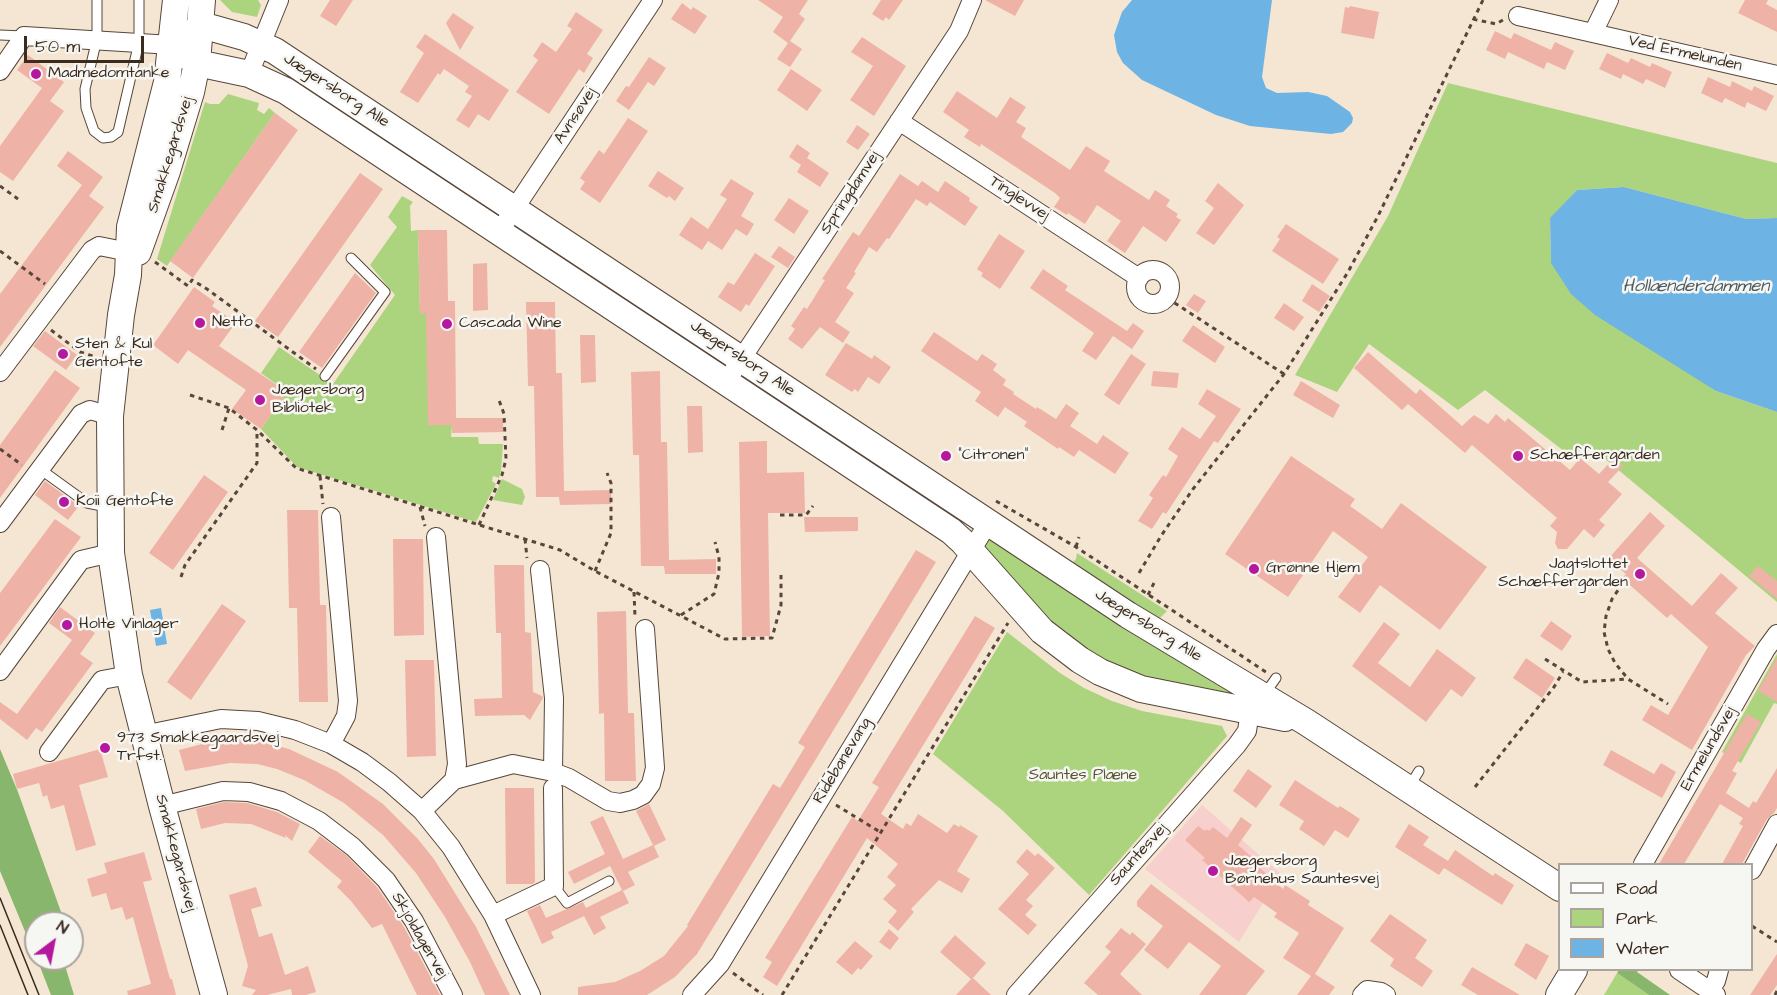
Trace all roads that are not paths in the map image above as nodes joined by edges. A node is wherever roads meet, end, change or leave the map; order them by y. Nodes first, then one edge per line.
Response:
1 (98, 0) edge
2 (139, 0) edge
3 (176, 0) edge
4 (202, 0) edge
5 (279, 0) edge
6 (653, 0) edge
7 (972, 0) edge
8 (1609, 0) edge
9 (1518, 16) road end
10 (201, 27) junction
11 (1593, 33) junction
12 (0, 35) edge
13 (24, 36) junction
14 (97, 39) junction
15 (139, 42) junction
16 (260, 44) junction
17 (172, 45) junction
18 (197, 63) junction
19 (0, 71) edge
20 (249, 74) junction
21 (1777, 75) edge
22 (899, 121) junction
23 (515, 209) junction
24 (499, 232) junction
25 (351, 258) dead end
26 (132, 259) junction
27 (1138, 278) junction
28 (741, 359) junction
29 (0, 372) edge
30 (325, 375) road end
31 (726, 382) junction
32 (110, 416) junction
33 (38, 472) junction
34 (111, 507) junction
35 (992, 512) junction
36 (331, 517) road end
37 (0, 523) edge
38 (436, 537) dead end
39 (971, 551) junction
40 (111, 553) junction
41 (540, 570) dead end
42 (645, 629) road end
43 (1777, 634) edge
44 (0, 671) edge
45 (129, 675) junction
46 (1263, 695) junction
47 (143, 735) junction
48 (331, 744) junction
49 (49, 752) dead end
50 (454, 780) junction
51 (553, 780) junction
52 (162, 806) junction
53 (422, 812) junction
54 (1777, 824) edge
55 (1645, 863) edge
56 (1753, 868) edge
57 (609, 881) dead end
58 (554, 886) junction
59 (1558, 887) edge
60 (493, 915) junction
61 (1573, 971) edge
62 (1592, 971) edge
63 (1682, 971) edge
64 (1718, 971) edge
65 (1713, 993) edge
66 (214, 995) edge
67 (453, 995) edge
68 (531, 995) edge
69 (692, 995) edge
70 (1016, 995) edge
71 (1362, 995) edge
72 (1386, 995) edge
73 (1559, 995) edge
74 (1578, 995) edge

1 - 14 lane
2 - 15 lane
3 - 17 street, Smakkegårdsvej
4 - 10 street, Smakkegårdsvej
5 - 16 street
6 - 23 street, Avnsøvej
7 - 22 street, Springdamvej
8 - 11 street
9 - 11 street, Ved Ermelunden
10 - 16 street, Jægersborg Alle
10 - 17 street
10 - 18 street, Smakkegårdsvej
11 - 21 street, Ved Ermelunden
12 - 13 lane
13 - 14 street
13 - 19 street
14 - 15 street
14 - 15 lane
15 - 17 street
16 - 20 street
16 - 23 street, Jægersborg Alle
17 - 18 street
17 - 26 street, Smakkegårdsvej
18 - 20 street, Jægersborg Alle
18 - 26 street, Smakkegårdsvej
20 - 24 street, Jægersborg Alle
22 - 27 street, Tinglevvej
22 - 28 street, Springdamvej
23 - 24 street, Avnsøvej
23 - 28 street, Jægersborg Alle
24 - 31 street, Jægersborg Alle
25 - 30 lane
26 - 29 street
26 - 32 street, Smakkegårdsvej
27 - 27 street
28 - 31 street, Springdamvej
28 - 35 street, Jægersborg Alle
31 - 39 street, Jægersborg Alle
32 - 33 street
32 - 34 street, Smakkegårdsvej
33 - 34 lane
33 - 37 street
34 - 40 street, Smakkegårdsvej
35 - 39 street, Ridebanevang
35 - 46 street, Jægersborg Alle
36 - 48 street
38 - 50 street
39 - 46 street, Jægersborg Alle
39 - 69 street, Ridebanevang
40 - 44 street
40 - 45 street, Smakkegårdsvej
41 - 51 street
42 - 51 street
43 - 55 street, Ermelundsvej
45 - 47 street, Smakkegårdsvej
45 - 49 street
46 - 59 street, Jægersborg Alle
46 - 70 street, Sauntesvej
47 - 48 street
47 - 52 street, Smakkegårdsvej
48 - 53 street
50 - 51 street
50 - 53 street
51 - 58 street
52 - 66 street, Smakkegårdsvej
52 - 67 street, Skjoldagervej
53 - 60 street
54 - 56 street
57 - 58 lane
58 - 60 street
60 - 68 street
61 - 73 street
62 - 74 street
63 - 65 street
64 - 65 street
71 - 72 street

